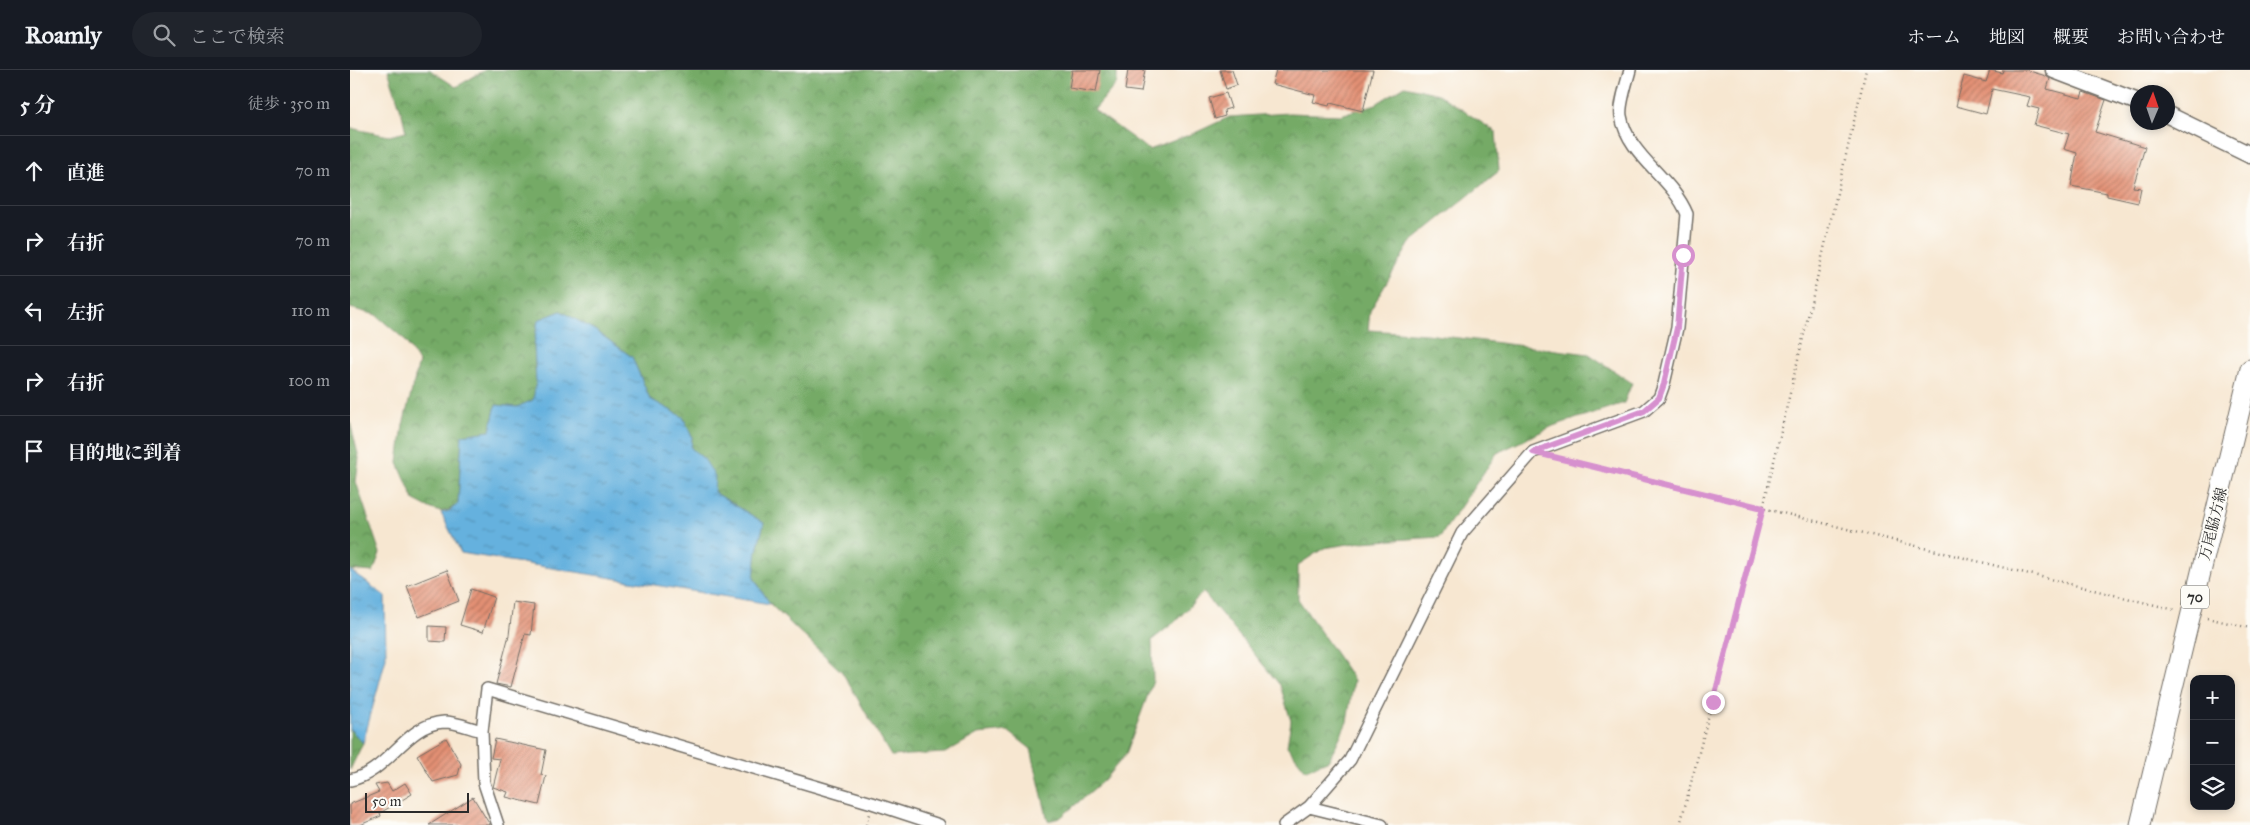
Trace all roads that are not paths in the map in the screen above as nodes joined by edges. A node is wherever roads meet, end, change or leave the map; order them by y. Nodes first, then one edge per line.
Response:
1 (1630, 70) edge
2 (2054, 70) edge
3 (2130, 99) edge
4 (2175, 118) edge
5 (2250, 155) edge
6 (2250, 369) edge
7 (482, 732) junction
8 (350, 780) edge
9 (1309, 807) junction
10 (498, 825) edge
11 (939, 825) edge
12 (1284, 825) edge
13 (1382, 825) edge
14 (2140, 825) edge

1 - 9 street
2 - 3 main road
4 - 5 main road
6 - 14 main road, 万尾脇方線 / 70
7 - 8 street
7 - 10 street
7 - 11 street
9 - 12 street
9 - 13 street

